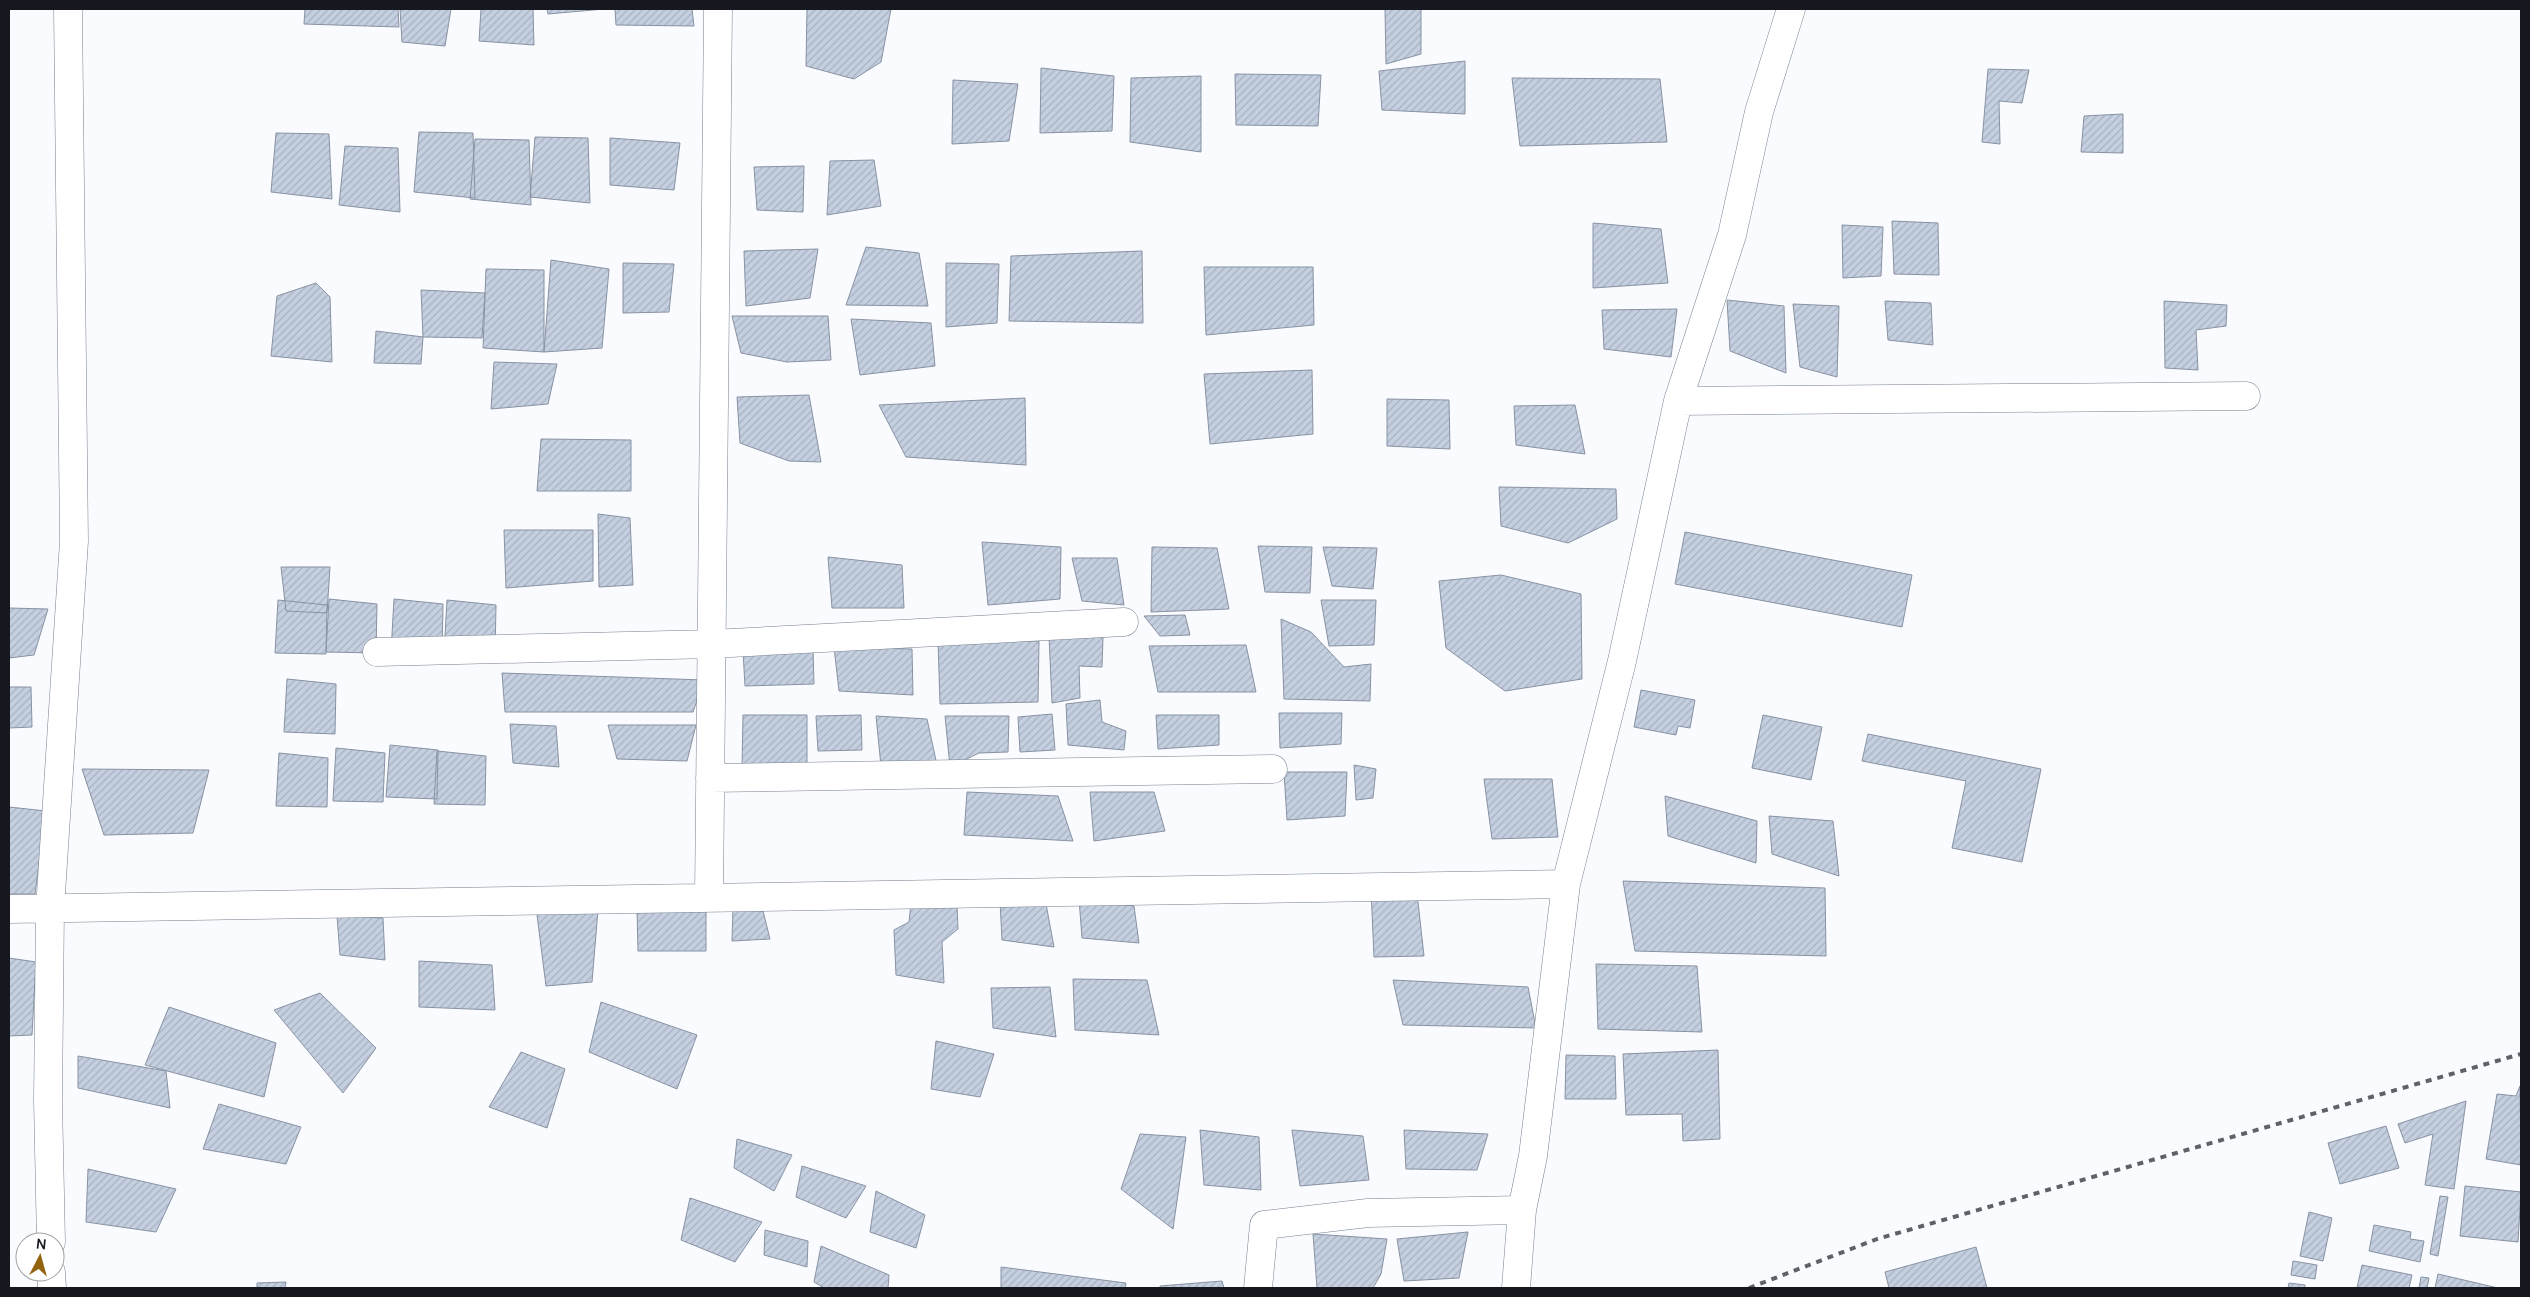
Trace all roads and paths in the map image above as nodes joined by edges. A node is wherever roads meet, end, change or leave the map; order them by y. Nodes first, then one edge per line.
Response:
1 (68, 9) edge
2 (718, 9) edge
3 (1791, 9) edge
4 (2246, 396) dead end
5 (1678, 401) junction
6 (1124, 622) dead end
7 (712, 644) junction
8 (377, 652) dead end
9 (1273, 769) dead end
10 (710, 778) junction
11 (1566, 884) junction
12 (709, 897) junction
13 (9, 909) edge
14 (50, 909) junction
15 (1522, 1210) junction
16 (51, 1232) edge
17 (1258, 1288) edge
18 (1516, 1288) edge

1 - 14 street
2 - 7 street
3 - 5 street
4 - 5 street
5 - 11 street
6 - 7 street
7 - 8 street
7 - 10 street
9 - 10 street
10 - 12 street
11 - 12 street
11 - 15 street
12 - 14 street
13 - 14 street
14 - 16 street
15 - 17 street
15 - 18 street

